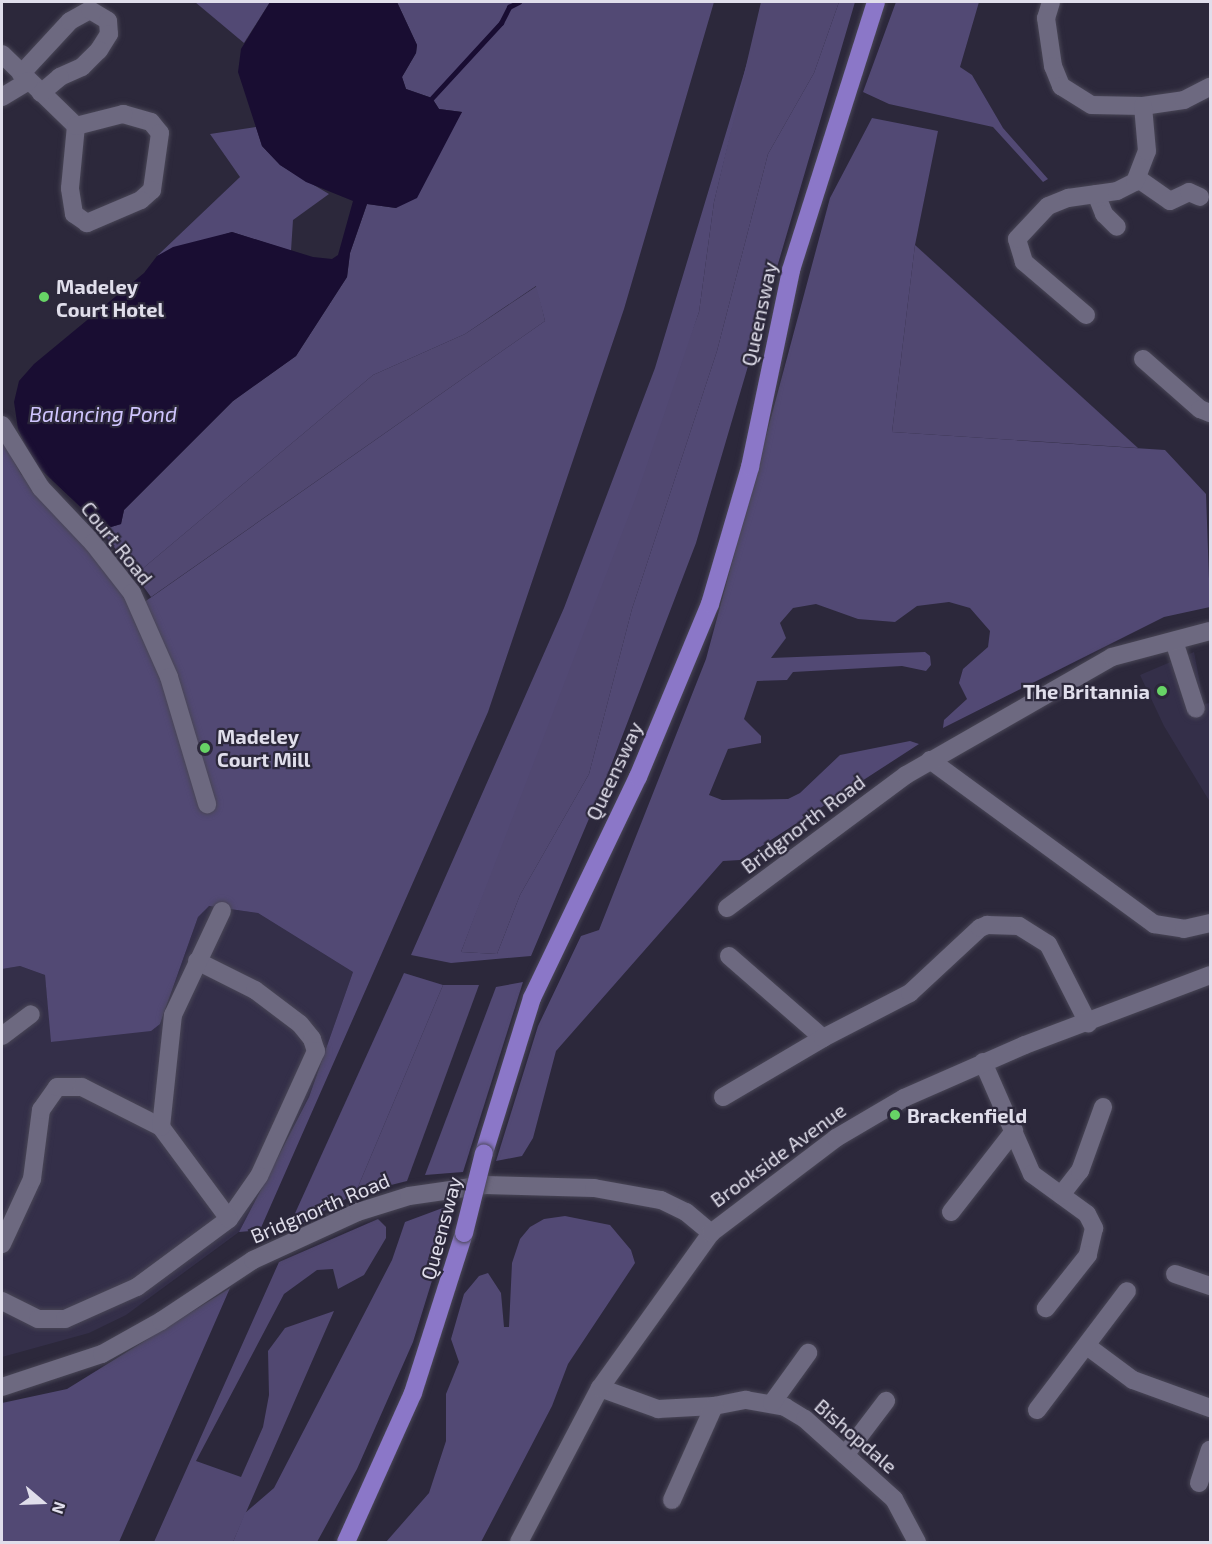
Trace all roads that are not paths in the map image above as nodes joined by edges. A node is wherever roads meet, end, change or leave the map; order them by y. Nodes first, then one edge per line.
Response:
1 (876, 2) edge
2 (1051, 2) edge
3 (2, 54) edge
4 (30, 83) junction
5 (1210, 87) edge
6 (2, 97) edge
7 (1143, 106) junction
8 (76, 126) junction
9 (1137, 178) junction
10 (1096, 194) junction
11 (1200, 198) dead end
12 (1117, 227) dead end
13 (1086, 315) dead end
14 (1143, 359) dead end
15 (1210, 413) edge
16 (2, 425) edge
17 (1210, 631) edge
18 (1174, 641) junction
19 (1196, 709) dead end
20 (930, 760) junction
21 (207, 804) dead end
22 (727, 908) dead end
23 (222, 911) dead end
24 (1210, 923) edge
25 (729, 956) dead end
26 (197, 961) junction
27 (1210, 975) edge
28 (32, 1014) dead end
29 (1088, 1023) junction
30 (2, 1036) edge
31 (823, 1038) junction
32 (983, 1062) junction
33 (723, 1097) dead end
34 (1103, 1107) dead end
35 (161, 1127) junction
36 (1014, 1131) junction
37 (1061, 1195) junction
38 (951, 1212) dead end
39 (229, 1219) junction
40 (711, 1233) junction
41 (2, 1244) edge
42 (1175, 1274) dead end
43 (1210, 1286) edge
44 (1127, 1290) dead end
45 (2, 1301) edge
46 (1046, 1308) dead end
47 (1087, 1346) junction
48 (808, 1353) dead end
49 (2, 1387) edge
50 (600, 1388) junction
51 (886, 1401) dead end
52 (772, 1403) junction
53 (714, 1406) junction
54 (1210, 1408) edge
55 (1037, 1410) dead end
56 (1210, 1450) edge
57 (845, 1455) junction
58 (1199, 1483) dead end
59 (672, 1500) dead end
60 (345, 1542) edge
61 (519, 1542) edge
62 (917, 1542) edge

1 - 60 main road, Queensway, bridge
2 - 7 street
3 - 4 street
4 - 6 street
4 - 8 street
5 - 7 street
7 - 9 street
8 - 8 street
9 - 10 street
9 - 11 street
10 - 12 street
10 - 13 street
14 - 15 street
16 - 21 street, Court Road
17 - 18 street, Bridgnorth Road
18 - 19 street
18 - 20 street, Bridgnorth Road
20 - 22 street, Bridgnorth Road
20 - 24 street
23 - 26 street
25 - 31 street
26 - 35 street
26 - 39 street
27 - 29 street, Brookside Avenue
28 - 30 street
29 - 31 street
29 - 32 street, Brookside Avenue
31 - 33 street
32 - 36 street
32 - 40 street, Brookside Avenue
34 - 37 street
35 - 39 street
35 - 41 street
36 - 37 street
36 - 38 street
37 - 46 street
39 - 45 street
40 - 49 street, Bridgnorth Road
40 - 50 street, Brookside Avenue
42 - 43 street
44 - 47 street
47 - 54 street
47 - 55 street
48 - 52 street
50 - 53 street, Bishopdale
50 - 61 street, Brookside Avenue
51 - 57 street
52 - 53 street, Bishopdale
52 - 57 street, Bishopdale
53 - 59 street
56 - 58 street
57 - 62 street, Bishopdale

